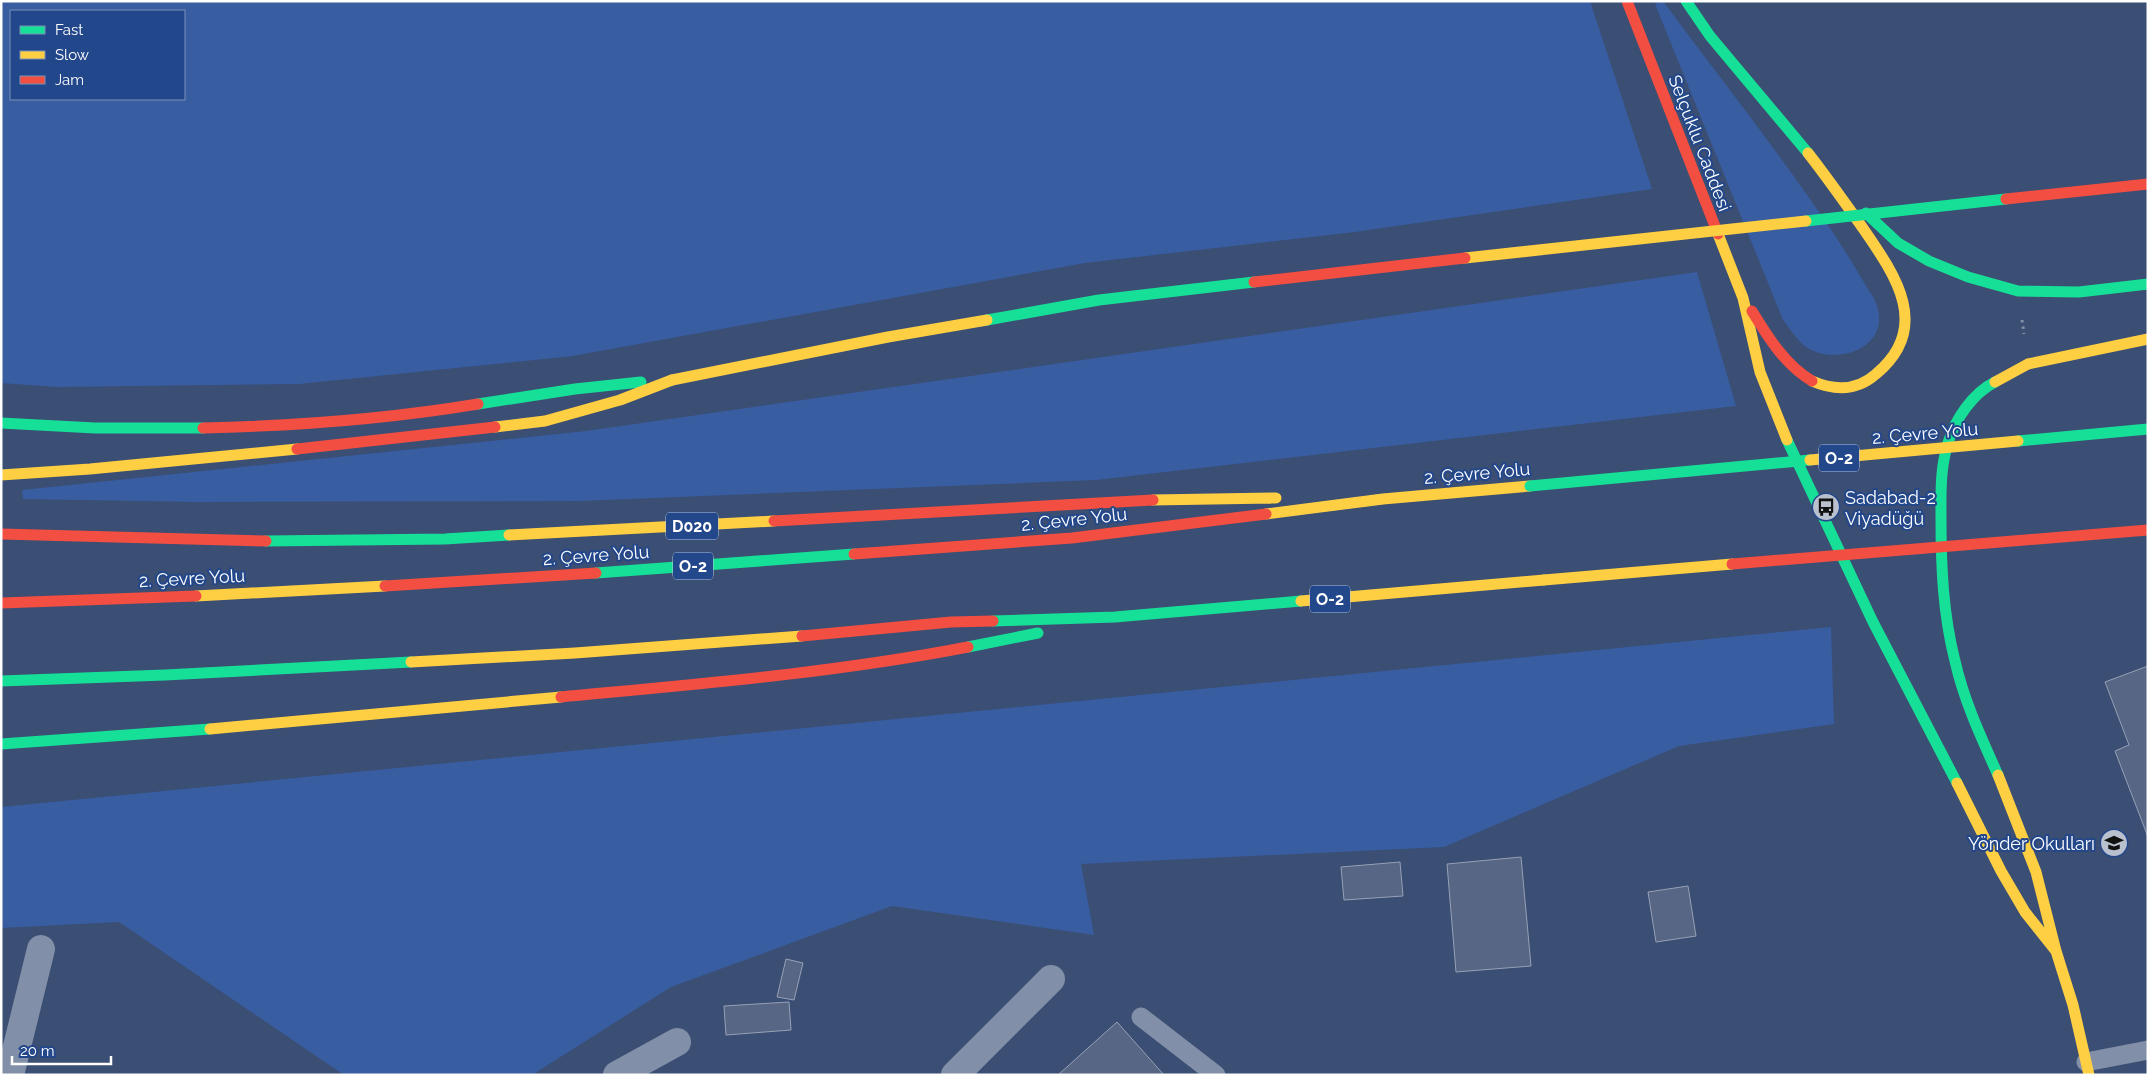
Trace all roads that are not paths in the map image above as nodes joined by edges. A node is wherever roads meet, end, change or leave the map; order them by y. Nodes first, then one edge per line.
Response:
1 (1627, 1) edge
2 (1686, 1) edge
3 (1825, 174) junction
4 (2148, 184) edge
5 (2148, 284) edge
6 (1742, 298) junction
7 (2148, 339) edge
8 (672, 380) junction
9 (1, 423) edge
10 (2148, 429) edge
11 (1, 474) edge
12 (1383, 499) junction
13 (2148, 530) edge
14 (1, 534) edge
15 (1, 603) edge
16 (1115, 618) junction
17 (1, 681) edge
18 (1, 744) edge
19 (41, 949) dead end
20 (2056, 951) junction
21 (1051, 979) dead end
22 (1141, 1017) dead end
23 (677, 1042) dead end
24 (2148, 1050) edge
25 (2088, 1068) edge
26 (10, 1075) edge
27 (617, 1075) edge
28 (955, 1075) edge
29 (1216, 1075) edge

1 - 6 main road, Selçuklu Caddesi
2 - 3 main road
3 - 5 main road
3 - 6 main road
4 - 8 main road, bridge
6 - 20 main road
7 - 20 main road
8 - 9 main road
8 - 11 main road
10 - 12 main road, 2. Çevre Yolu / O-2, bridge
12 - 14 main road, D020
12 - 15 main road, 2. Çevre Yolu / O-2
13 - 16 main road, O-2, bridge
16 - 17 main road, O-2
16 - 18 main road
19 - 26 street
20 - 25 main road
21 - 28 street
22 - 29 lane
23 - 27 street
24 - 25 lane

